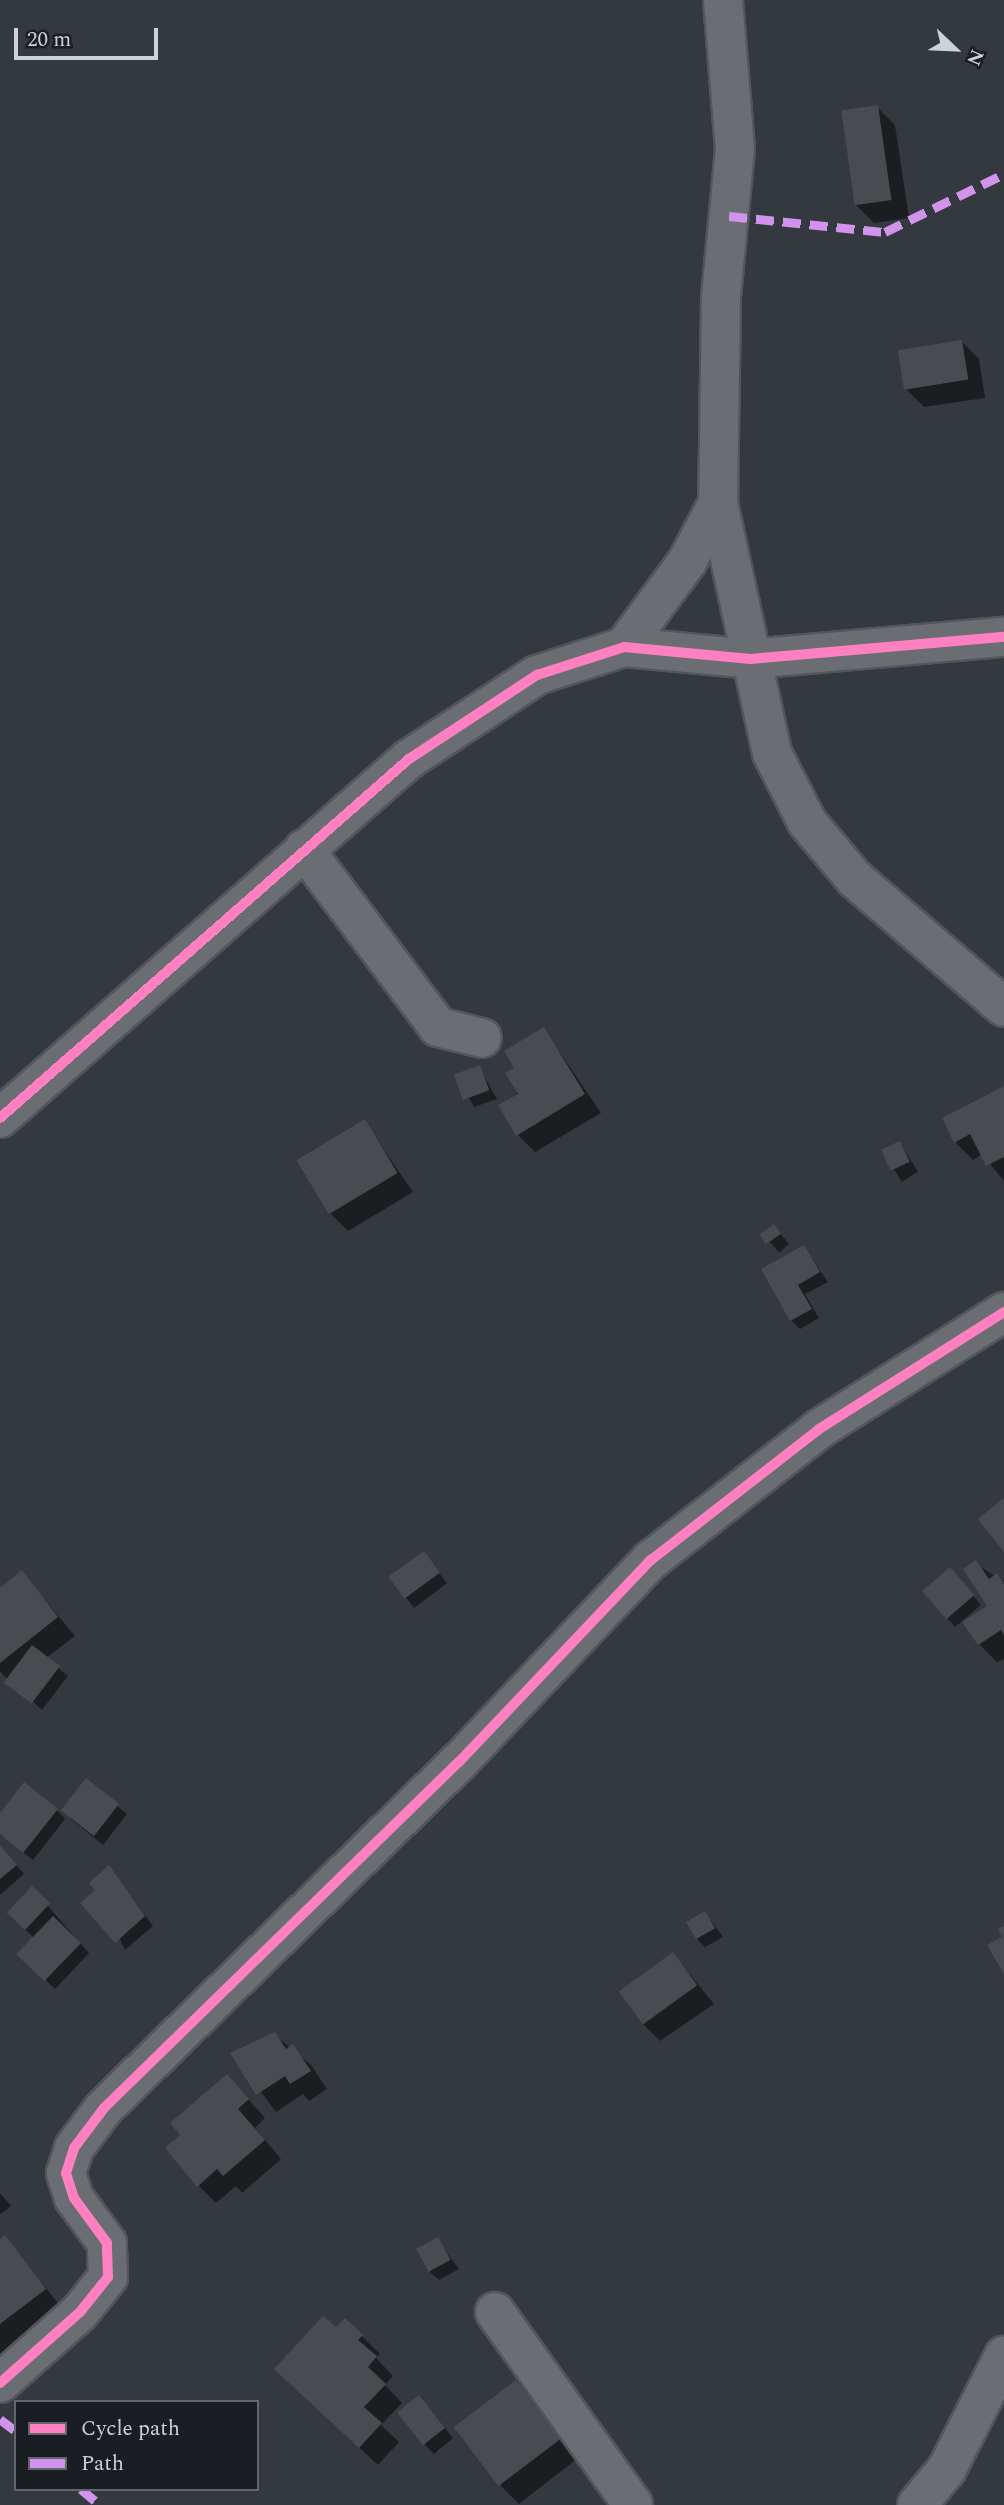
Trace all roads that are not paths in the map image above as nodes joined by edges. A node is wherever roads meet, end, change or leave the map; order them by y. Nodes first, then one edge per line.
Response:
1 (723, 0) edge
2 (718, 503) junction
3 (1004, 637) edge
4 (624, 647) junction
5 (750, 659) junction
6 (304, 849) junction
7 (1004, 1007) edge
8 (482, 1038) dead end
9 (0, 1118) edge
10 (1004, 1312) edge
11 (495, 2312) dead end
12 (1004, 2356) edge
13 (0, 2384) edge
14 (633, 2505) edge
15 (917, 2505) edge

1 - 2 street
2 - 4 street
2 - 5 street
3 - 5 street
4 - 5 street
4 - 6 street
5 - 7 street
6 - 8 street
6 - 9 street
10 - 13 street
11 - 14 street
12 - 15 street

